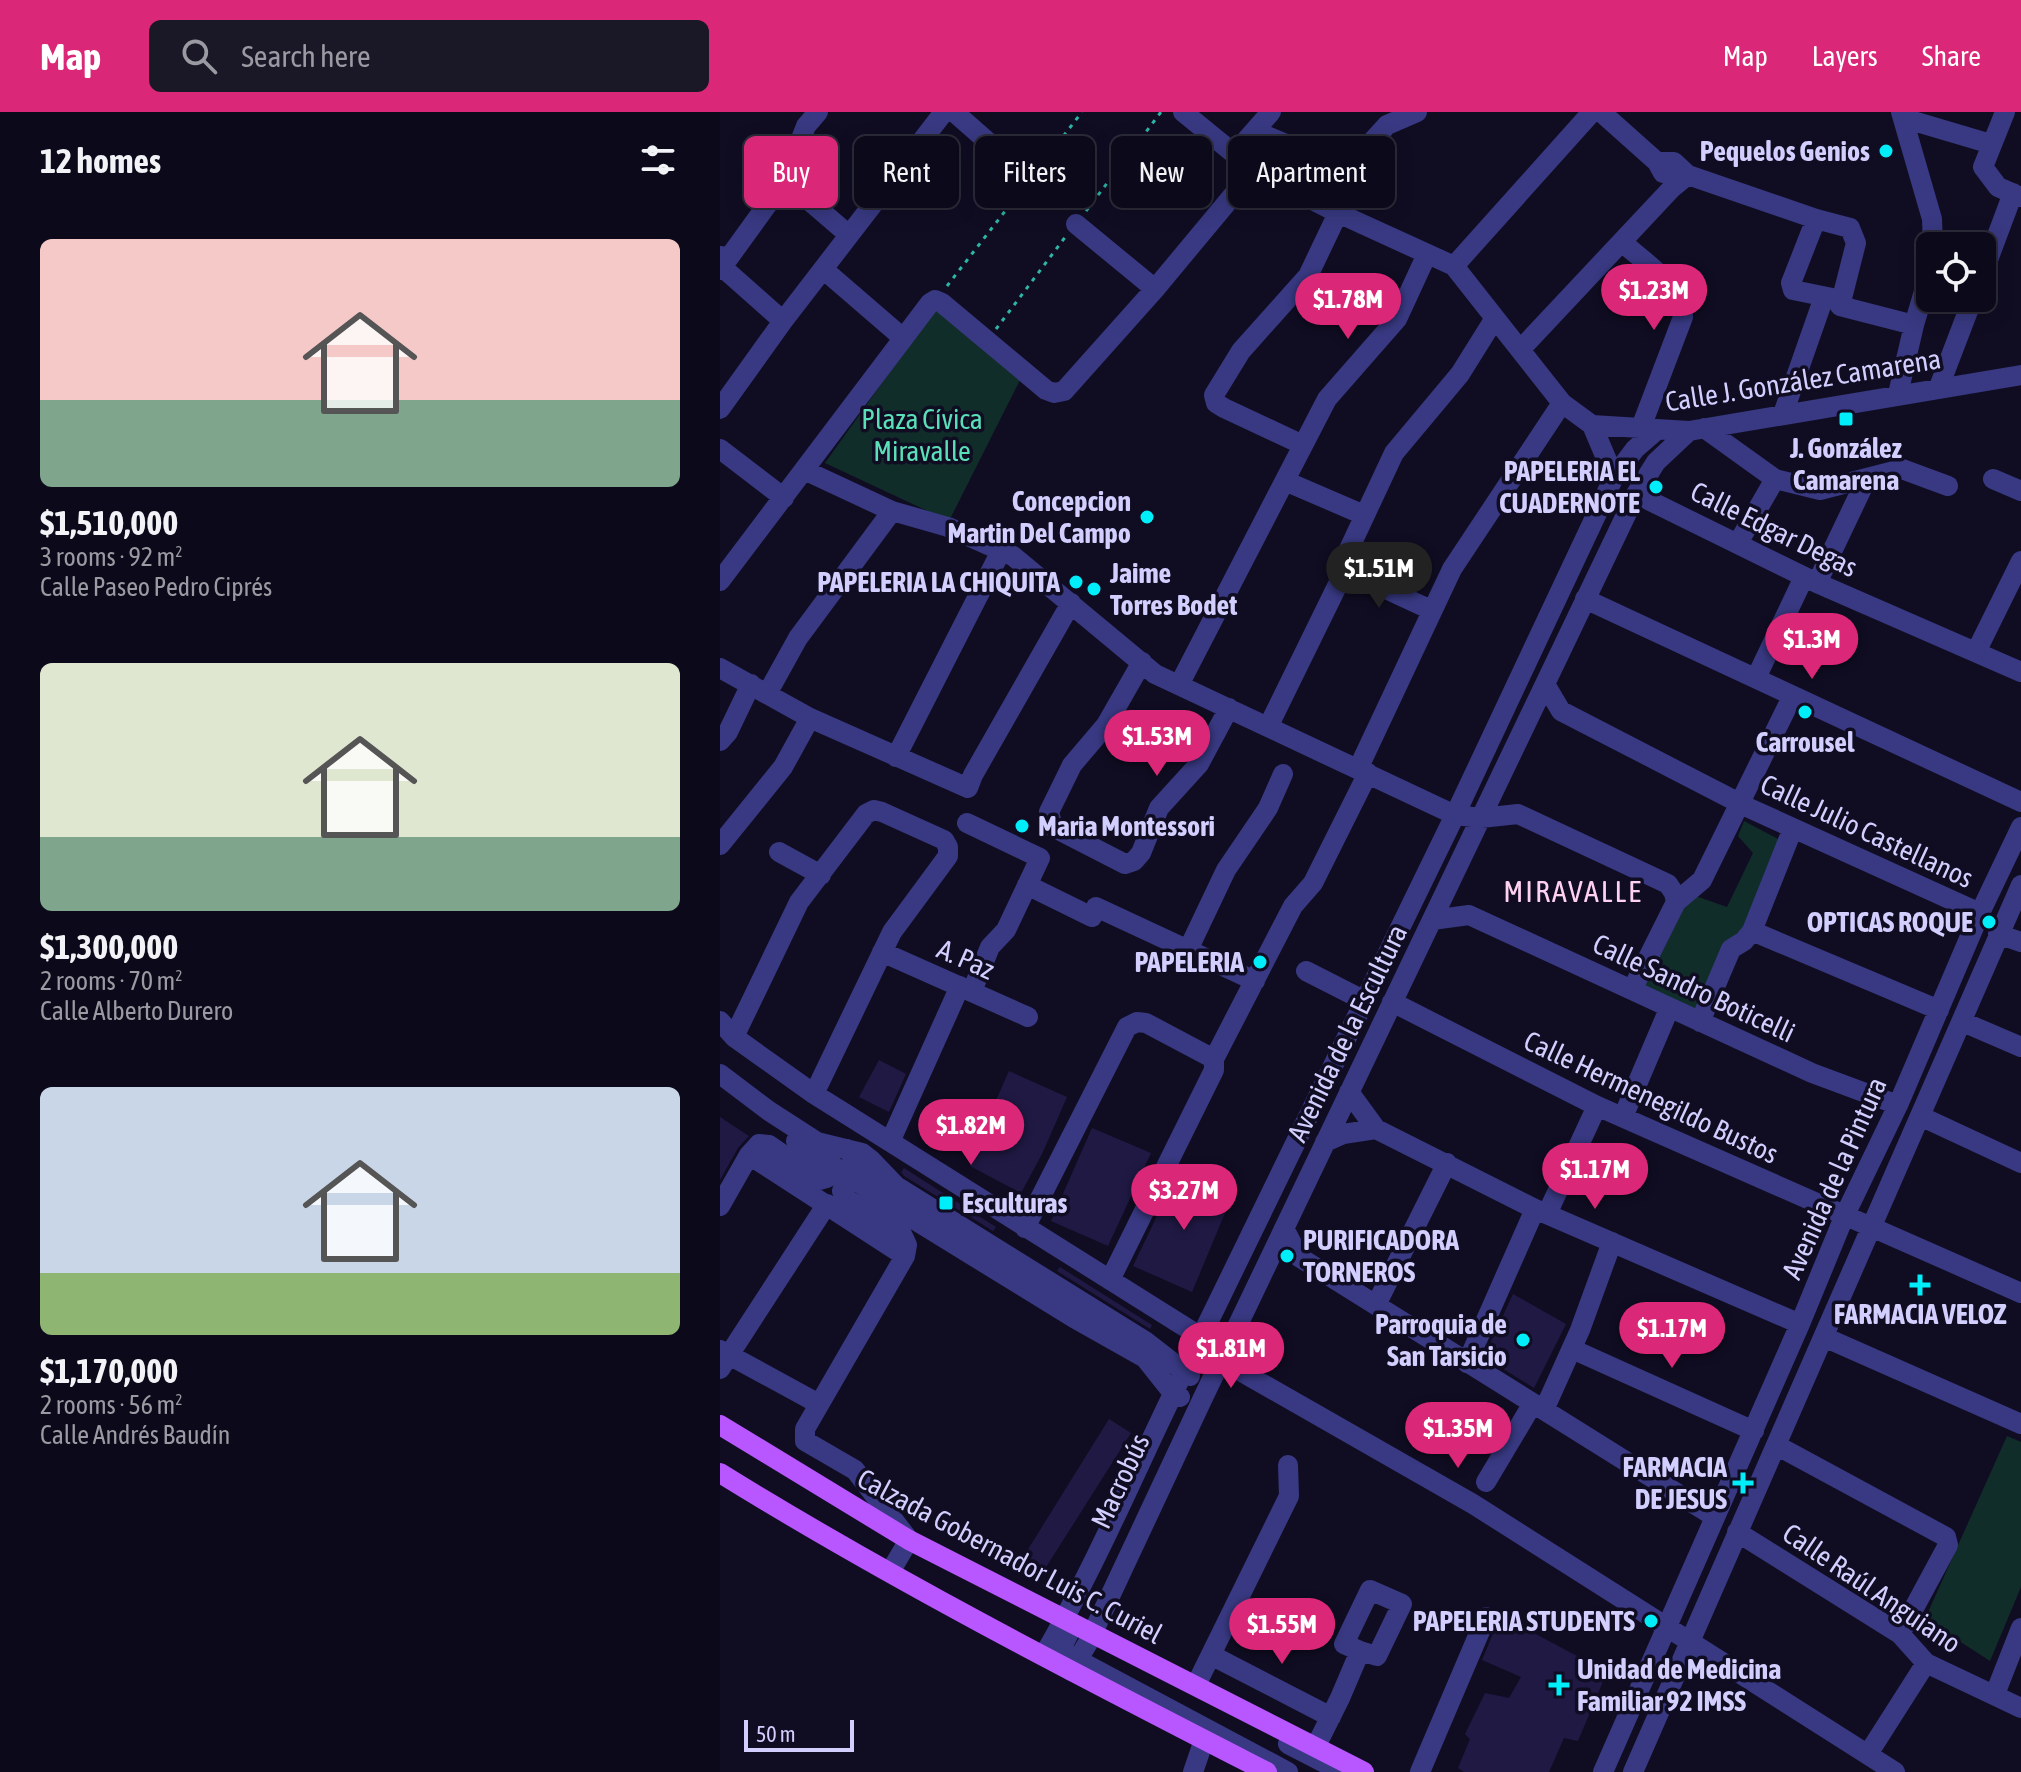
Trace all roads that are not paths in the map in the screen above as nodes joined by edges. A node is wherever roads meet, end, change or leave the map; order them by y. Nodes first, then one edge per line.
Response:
1 (818, 112) edge
2 (944, 112) edge
3 (954, 112) edge
4 (1183, 112) edge
5 (1271, 112) edge
6 (1417, 112) edge
7 (1592, 112) edge
8 (1601, 112) edge
9 (2005, 112) edge
10 (1902, 115) edge
11 (1255, 131) junction
12 (802, 136) edge
13 (981, 136) edge
14 (1250, 136) edge
15 (1267, 136) edge
16 (1377, 136) edge
17 (1991, 144) junction
18 (1228, 149) edge
19 (1680, 181) junction
20 (2017, 195) edge
21 (1228, 201) edge
22 (763, 208) edge
23 (818, 208) edge
24 (1328, 208) edge
25 (1338, 213) junction
26 (1816, 219) junction
27 (1076, 224) dead end
28 (1932, 232) edge
29 (849, 235) junction
30 (1623, 243) junction
31 (1996, 244) edge
32 (1427, 254) junction
33 (721, 261) edge
34 (1454, 266) junction
35 (823, 269) junction
36 (1155, 289) junction
37 (1833, 298) junction
38 (1918, 312) edge
39 (1968, 312) edge
40 (1495, 318) junction
41 (783, 321) junction
42 (1914, 325) junction
43 (903, 338) junction
44 (1520, 350) junction
45 (2021, 375) edge
46 (1939, 387) junction
47 (1898, 394) junction
48 (1562, 403) junction
49 (720, 409) edge
50 (1783, 414) junction
51 (1592, 425) junction
52 (1696, 429) junction
53 (1649, 430) junction
54 (1303, 445) junction
55 (720, 449) edge
56 (804, 470) junction
57 (1614, 477) junction
58 (1867, 478) junction
59 (1775, 479) junction
60 (1993, 479) dead end
61 (1285, 481) junction
62 (1948, 486) dead end
63 (2021, 490) edge
64 (1636, 494) junction
65 (784, 498) junction
66 (892, 511) junction
67 (1364, 515) junction
68 (1738, 543) junction
69 (1001, 551) junction
70 (2021, 561) edge
71 (1345, 570) junction
72 (1810, 580) junction
73 (720, 581) edge
74 (1585, 599) junction
75 (1071, 603) junction
76 (1431, 610) junction
77 (1976, 652) junction
78 (1142, 662) junction
79 (720, 668) edge
80 (2021, 672) edge
81 (1756, 678) junction
82 (1545, 684) junction
83 (1179, 685) junction
84 (759, 689) junction
85 (1792, 697) junction
86 (1229, 708) junction
87 (1561, 711) junction
88 (810, 718) junction
89 (1526, 722) junction
90 (1268, 727) junction
91 (720, 741) edge
92 (896, 757) junction
93 (1363, 771) junction
94 (1283, 774) dead end
95 (1498, 782) junction
96 (2021, 802) edge
97 (1739, 803) junction
98 (1518, 814) junction
99 (1455, 815) junction
100 (1481, 818) junction
101 (967, 823) dead end
102 (2021, 827) edge
103 (1793, 828) junction
104 (720, 845) edge
105 (779, 852) dead end
106 (821, 875) junction
107 (1451, 880) junction
108 (1027, 885) junction
109 (2021, 885) edge
110 (1675, 898) junction
111 (1980, 913) junction
112 (1469, 915) junction
113 (1432, 920) junction
114 (1752, 931) junction
115 (1998, 934) junction
116 (2021, 942) edge
117 (1188, 950) junction
118 (882, 952) junction
119 (1306, 971) dead end
120 (1255, 981) junction
121 (966, 988) junction
122 (1632, 990) junction
123 (1365, 1001) junction
124 (1392, 1002) junction
125 (1669, 1009) junction
126 (1939, 1010) junction
127 (1028, 1017) dead end
128 (720, 1021) edge
129 (1700, 1022) junction
130 (1963, 1022) junction
131 (727, 1033) edge
132 (2021, 1047) edge
133 (1214, 1059) junction
134 (720, 1062) edge
135 (720, 1074) edge
136 (720, 1083) edge
137 (1349, 1092) junction
138 (814, 1094) junction
139 (1898, 1105) junction
140 (1597, 1106) junction
141 (1920, 1116) junction
142 (1623, 1117) junction
143 (1376, 1129) junction
144 (890, 1142) junction
145 (1325, 1142) junction
146 (847, 1149) junction
147 (749, 1155) junction
148 (1447, 1163) junction
149 (2021, 1163) edge
150 (841, 1172) junction
151 (827, 1204) junction
152 (720, 1206) edge
153 (1541, 1212) junction
154 (1844, 1217) junction
155 (1025, 1228) junction
156 (1284, 1228) junction
157 (1872, 1229) junction
158 (1612, 1242) junction
159 (905, 1256) junction
160 (1299, 1257) junction
161 (1268, 1261) junction
162 (1110, 1280) junction
163 (2021, 1293) edge
164 (1376, 1305) junction
165 (1800, 1324) junction
166 (1824, 1337) junction
167 (1199, 1340) junction
168 (1576, 1340) junction
169 (723, 1358) edge
170 (1221, 1360) junction
171 (1467, 1363) junction
172 (1185, 1393) junction
173 (819, 1404) junction
174 (1539, 1407) junction
175 (2021, 1424) edge
176 (720, 1425) edge
177 (1754, 1431) junction
178 (1776, 1445) junction
179 (1288, 1465) dead end
180 (720, 1473) edge
181 (1486, 1482) dead end
182 (1715, 1517) junction
183 (1737, 1532) junction
184 (909, 1540) junction
185 (890, 1572) junction
186 (1486, 1617) dead end
187 (1668, 1627) junction
188 (2021, 1628) edge
189 (1081, 1629) junction
190 (1900, 1634) junction
191 (1692, 1641) junction
192 (1360, 1651) junction
193 (1044, 1655) junction
194 (1211, 1655) junction
195 (1926, 1663) junction
196 (1074, 1666) junction
197 (1196, 1685) junction
198 (1995, 1694) junction
199 (2021, 1708) edge
200 (1331, 1717) junction
201 (1204, 1740) junction
202 (1315, 1748) junction
203 (1868, 1754) junction
204 (1193, 1772) edge
205 (1267, 1772) edge
206 (1288, 1772) edge
207 (1342, 1772) edge
208 (1364, 1772) edge
209 (1420, 1772) edge
210 (1603, 1772) edge
211 (1633, 1772) edge
212 (1895, 1772) edge

1 - 12 street
2 - 29 street
3 - 13 street
4 - 18 street
5 - 11 street
6 - 16 street
7 - 34 street
8 - 19 street
9 - 17 street
10 - 17 street
10 - 28 street
11 - 14 street
11 - 15 street
17 - 20 street
19 - 26 street
19 - 30 street
20 - 31 street
21 - 36 street
22 - 33 street
23 - 29 street
24 - 25 street
25 - 32 street
25 - 54 street
26 - 37 street
26 - 37 street
27 - 36 street
29 - 35 street
30 - 44 street
30 - 53 street
32 - 34 street
32 - 54 street
33 - 41 street
34 - 40 street
35 - 41 street
35 - 43 street
36 - 43 street
37 - 42 street
37 - 50 street
38 - 42 street
39 - 46 street
40 - 44 street
40 - 67 street
41 - 49 street
42 - 47 street
43 - 56 street
44 - 48 street
45 - 46 street, Calle J. González Camarena
46 - 47 street, Calle J. González Camarena
47 - 50 street, Calle J. González Camarena
48 - 51 street
48 - 76 street
50 - 52 street, Calle J. González Camarena
51 - 53 street, Calle J. González Camarena
51 - 57 street
52 - 53 street, Calle J. González Camarena
52 - 59 street
52 - 64 street, Avenida de la Escultura
53 - 57 street, Avenida de la Escultura
54 - 61 street
55 - 65 street
56 - 65 street
56 - 66 street
57 - 99 street, Avenida de la Escultura
58 - 59 street
58 - 62 street
58 - 72 street
59 - 68 street
60 - 63 street
61 - 67 street
61 - 83 street
64 - 68 street, Calle Edgar Degas
64 - 74 street, Avenida de la Escultura
65 - 73 street
66 - 69 street
66 - 84 street
67 - 71 street
68 - 72 street, Calle Edgar Degas
69 - 75 street
69 - 92 street
70 - 77 street
71 - 76 street
71 - 90 street
72 - 77 street, Calle Edgar Degas
72 - 81 street
74 - 81 street
74 - 82 street, Avenida de la Escultura
75 - 78 street
75 - 92 street
76 - 93 street
77 - 80 street, Calle Edgar Degas
78 - 83 street
78 - 86 street
79 - 84 street
81 - 85 street
82 - 87 street
82 - 89 street, Avenida de la Escultura
83 - 86 street
84 - 88 street
84 - 91 street
85 - 96 street
85 - 97 street
86 - 90 street
87 - 89 street
87 - 97 street, Calle Julio Castellanos
88 - 92 street
88 - 104 street
89 - 95 street, Avenida de la Escultura
90 - 93 street
93 - 99 street
93 - 120 street
94 - 117 street
95 - 98 street
95 - 100 street, Avenida de la Escultura
97 - 103 street, Calle Julio Castellanos
97 - 110 street
98 - 100 street
98 - 110 street
99 - 100 street
99 - 123 street, Avenida de la Escultura
100 - 107 street, Avenida de la Escultura
101 - 108 street
102 - 111 street, Avenida de la Pintura
103 - 111 street, Calle Julio Castellanos
103 - 114 street
105 - 106 street
106 - 118 street
106 - 131 street
107 - 112 street
107 - 113 street, Avenida de la Escultura
108 - 117 street
108 - 121 street
109 - 115 street, Avenida de la Pintura
110 - 122 street
111 - 126 street, Avenida de la Pintura
112 - 113 street
112 - 122 street, Calle Sandro Boticelli
113 - 124 street, Avenida de la Escultura
114 - 126 street
114 - 129 street
115 - 116 street
115 - 130 street, Avenida de la Pintura
117 - 120 street
118 - 121 street, A. Paz
118 - 138 street
119 - 123 street
120 - 133 street
121 - 127 street, A. Paz
121 - 144 street
122 - 125 street, Calle Sandro Boticelli
123 - 167 street, Avenida de la Escultura
124 - 137 street, Avenida de la Escultura
124 - 140 street, Calle Hermenegildo Bustos
125 - 129 street, Calle Sandro Boticelli
125 - 142 street
126 - 139 street, Avenida de la Pintura
128 - 131 street
129 - 139 street, Calle Sandro Boticelli
130 - 132 street
130 - 141 street, Avenida de la Pintura
131 - 138 street
131 - 167 street
133 - 155 street
133 - 162 street
134 - 146 street
135 - 146 street
136 - 150 street
137 - 143 street
137 - 145 street, Avenida de la Escultura
138 - 144 street
139 - 154 street, Avenida de la Pintura
140 - 142 street, Calle Hermenegildo Bustos
140 - 153 street
141 - 149 street
141 - 157 street, Avenida de la Pintura
142 - 154 street, Calle Hermenegildo Bustos
143 - 145 street
143 - 148 street
144 - 155 street
145 - 156 street, Avenida de la Escultura
146 - 172 street
147 - 150 street
147 - 151 street
147 - 152 street
148 - 153 street
148 - 164 street
150 - 159 street
150 - 172 street
151 - 159 street
151 - 169 street
153 - 158 street
153 - 171 street
154 - 157 street, Calle Hermenegildo Bustos
154 - 165 street, Avenida de la Pintura
155 - 162 street
156 - 160 street
156 - 161 street, Avenida de la Escultura
157 - 163 street, Calle Hermenegildo Bustos
157 - 166 street, Avenida de la Pintura
158 - 165 street
158 - 168 street
159 - 173 street
160 - 161 street
160 - 164 street
161 - 170 street, Avenida de la Escultura
162 - 167 street
164 - 171 street
165 - 177 street, Avenida de la Pintura
166 - 175 street
166 - 178 street, Avenida de la Pintura
167 - 170 street
167 - 172 street, Avenida de la Escultura
167 - 172 street
168 - 174 street
168 - 177 street
169 - 173 street
170 - 172 street, Avenida de la Escultura
170 - 187 street
171 - 174 street
172 - 189 street, Avenida de la Escultura
172 - 189 street, Avenida de la Escultura
173 - 184 street
174 - 181 street
174 - 182 street
176 - 184 main road, Calzada Gobernador Luis C. Curiel
177 - 182 street, Avenida de la Pintura
178 - 183 street, Avenida de la Pintura
178 - 190 street
179 - 194 street
180 - 185 main road
182 - 187 street, Avenida de la Pintura
183 - 190 street, Calle Raúl Anguiano
183 - 191 street, Avenida de la Pintura
184 - 185 street
184 - 189 main road, Calzada Gobernador Luis C. Curiel
185 - 193 main road
186 - 209 street
187 - 191 street
187 - 210 street, Avenida de la Pintura
188 - 198 street
189 - 193 street, Avenida de la Escultura
189 - 196 street
189 - 197 main road, Calzada Gobernador Luis C. Curiel
189 - 207 street
190 - 195 street, Calle Raúl Anguiano
191 - 203 street
191 - 211 street, Avenida de la Pintura
192 - 192 street
192 - 200 street
193 - 196 main road
194 - 197 street
194 - 200 street
195 - 198 street, Calle Raúl Anguiano
195 - 203 street
196 - 201 main road
196 - 206 street
197 - 202 main road, Calzada Gobernador Luis C. Curiel
198 - 199 street, Calle Raúl Anguiano
200 - 202 street
201 - 204 street
201 - 205 main road
202 - 208 main road, Calzada Gobernador Luis C. Curiel
203 - 212 street

